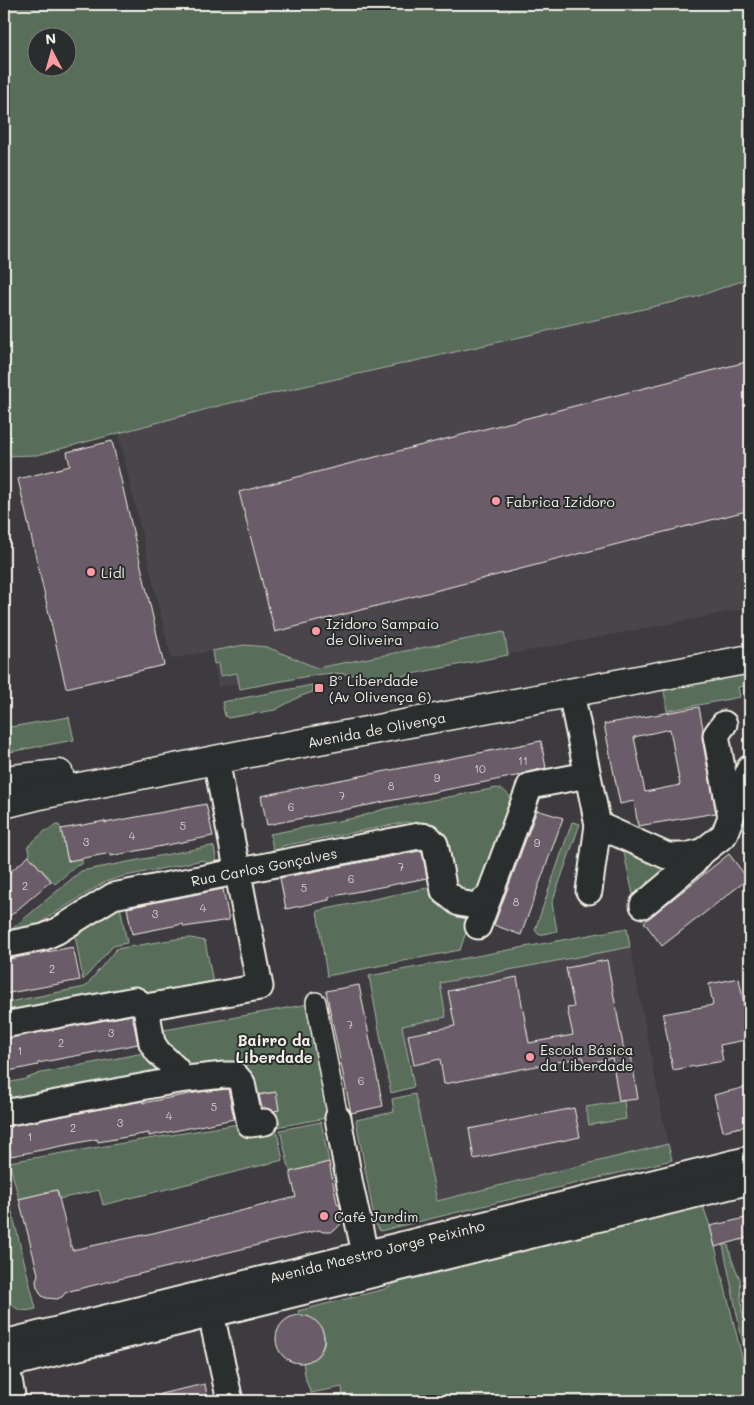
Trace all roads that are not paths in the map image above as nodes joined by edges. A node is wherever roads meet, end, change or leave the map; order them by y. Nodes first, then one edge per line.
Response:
1 (750, 641) edge
2 (750, 659) edge
3 (571, 693) junction
4 (724, 724) dead end
5 (216, 760) junction
6 (750, 768) edge
7 (587, 775) junction
8 (4, 780) edge
9 (4, 804) edge
10 (731, 817) junction
11 (598, 825) junction
12 (702, 852) junction
13 (237, 871) junction
14 (589, 891) dead end
15 (488, 898) junction
16 (643, 905) dead end
17 (478, 926) dead end
18 (4, 946) edge
19 (316, 1002) dead end
20 (146, 1007) junction
21 (4, 1025) edge
22 (178, 1080) junction
23 (4, 1113) edge
24 (338, 1118) joint
25 (265, 1122) dead end
26 (750, 1158) edge
27 (750, 1181) edge
28 (365, 1253) junction
29 (212, 1314) junction
30 (5, 1353) edge
31 (13, 1401) edge
32 (230, 1401) edge

1 - 8 main road, Avenida de Olivença
2 - 3 main road, Avenida de Olivença
3 - 5 main road, Avenida de Olivença
3 - 7 street
4 - 10 street
5 - 9 main road, Avenida de Olivença
5 - 13 street
6 - 10 street
7 - 11 street
7 - 15 street
10 - 12 street
11 - 12 street
11 - 14 street
12 - 16 street
13 - 15 street, Rua Carlos Gonçalves
13 - 18 street, Rua Carlos Gonçalves
13 - 20 street
15 - 17 street
19 - 24 street
20 - 21 street
20 - 22 street
22 - 23 street
22 - 25 street
24 - 28 street
26 - 28 street, Avenida Maestro Jorge Peixinho
27 - 29 street, Avenida Maestro Jorge Peixinho
28 - 30 street, Avenida Maestro Jorge Peixinho
29 - 30 street, Avenida Maestro Jorge Peixinho
29 - 32 street
30 - 31 street

